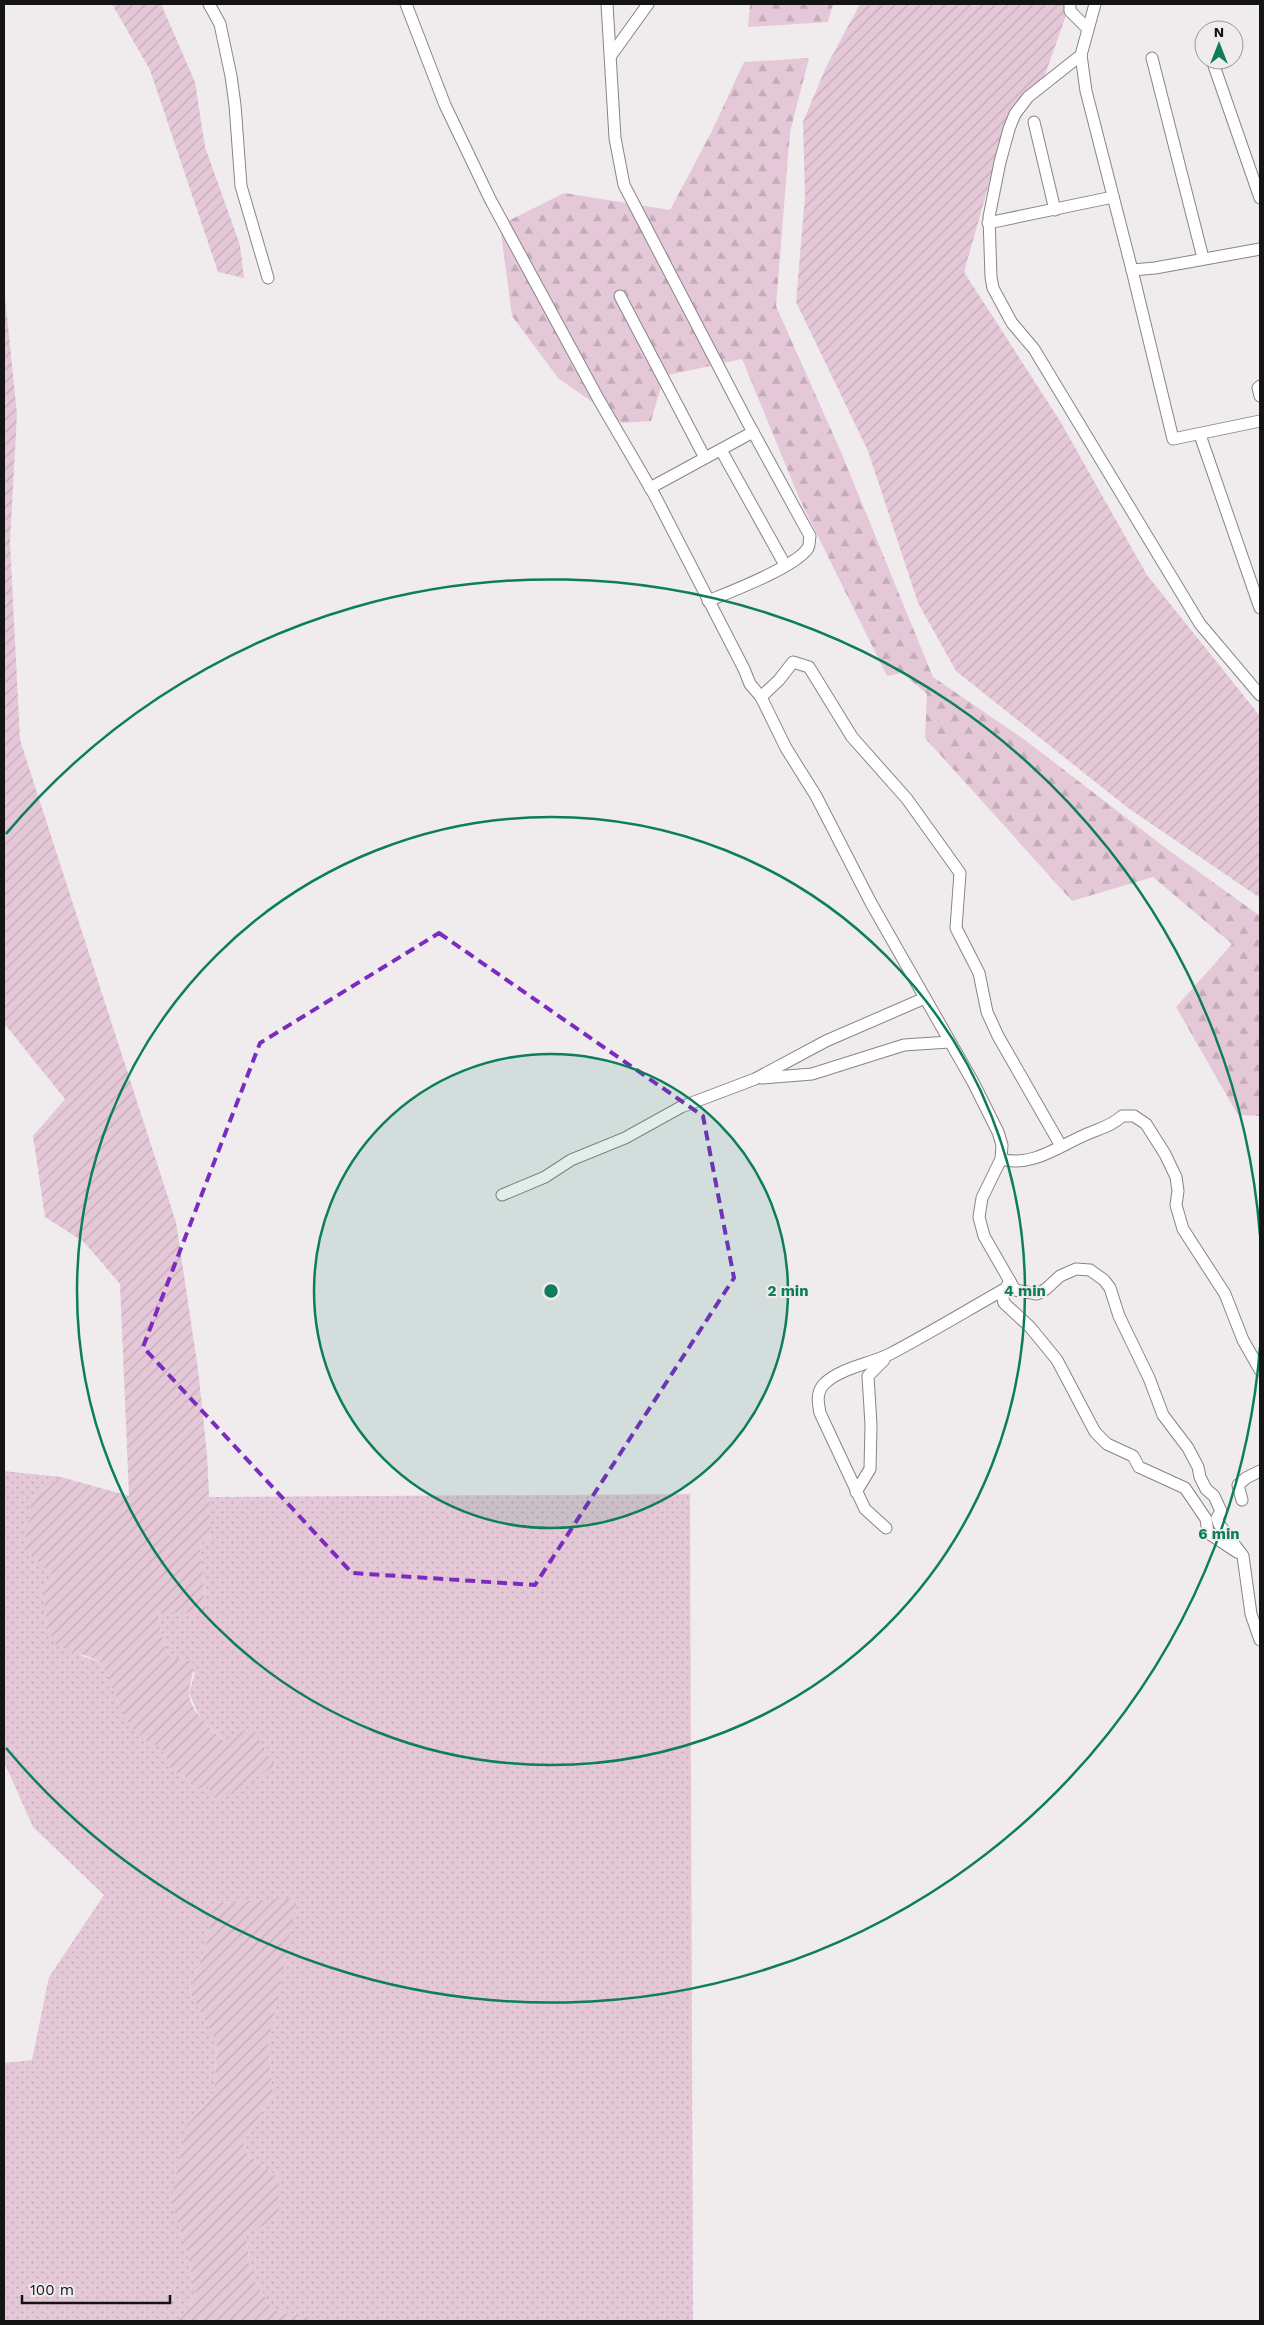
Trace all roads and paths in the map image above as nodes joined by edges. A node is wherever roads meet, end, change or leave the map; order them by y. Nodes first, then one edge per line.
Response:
1 (209, 4) edge
2 (406, 4) edge
3 (607, 4) edge
4 (648, 4) edge
5 (1070, 4) edge
6 (1095, 4) edge
7 (1087, 28) junction
8 (612, 54) junction
9 (1080, 55) junction
10 (1152, 58) dead end
11 (1215, 70) edge
12 (1034, 122) dead end
13 (1113, 197) junction
14 (1260, 198) edge
15 (1055, 210) junction
16 (988, 222) junction
17 (1260, 249) edge
18 (1204, 258) junction
19 (1132, 270) junction
20 (268, 278) dead end
21 (620, 296) dead end
22 (1260, 386) edge
23 (1260, 396) edge
24 (1260, 422) edge
25 (753, 432) junction
26 (1200, 435) junction
27 (721, 450) junction
28 (705, 458) junction
29 (650, 488) junction
30 (786, 566) junction
31 (708, 600) junction
32 (1260, 608) edge
33 (1260, 695) edge
34 (761, 697) junction
35 (925, 998) junction
36 (949, 1042) junction
37 (755, 1079) junction
38 (1061, 1146) junction
39 (1002, 1158) junction
40 (502, 1194) dead end
41 (1007, 1285) junction
42 (888, 1355) junction
43 (1260, 1370) edge
44 (1260, 1471) edge
45 (856, 1492) junction
46 (1242, 1500) dead end
47 (886, 1528) dead end
48 (1243, 1556) junction
49 (1260, 1640) edge

1 - 20 street
2 - 29 street
3 - 8 street
4 - 8 street
5 - 7 street
6 - 7 street
7 - 9 street
8 - 25 street
9 - 13 street
9 - 16 street
10 - 18 street
11 - 14 street
12 - 15 street
13 - 15 street
13 - 19 street
15 - 16 street
16 - 33 street
17 - 18 street
18 - 19 street
19 - 26 street
21 - 28 street
22 - 23 street
24 - 26 street
25 - 27 street
25 - 30 street
26 - 32 street
27 - 28 street
27 - 30 street
28 - 29 street
29 - 31 street
30 - 31 street
31 - 34 street
34 - 35 street
34 - 38 street
35 - 36 street
35 - 37 street
36 - 37 street
36 - 39 street
37 - 40 street
38 - 39 street
38 - 43 street
39 - 41 street
41 - 42 street
41 - 48 street
41 - 48 street
42 - 45 street
42 - 45 street
44 - 46 street
45 - 47 street
48 - 49 street

